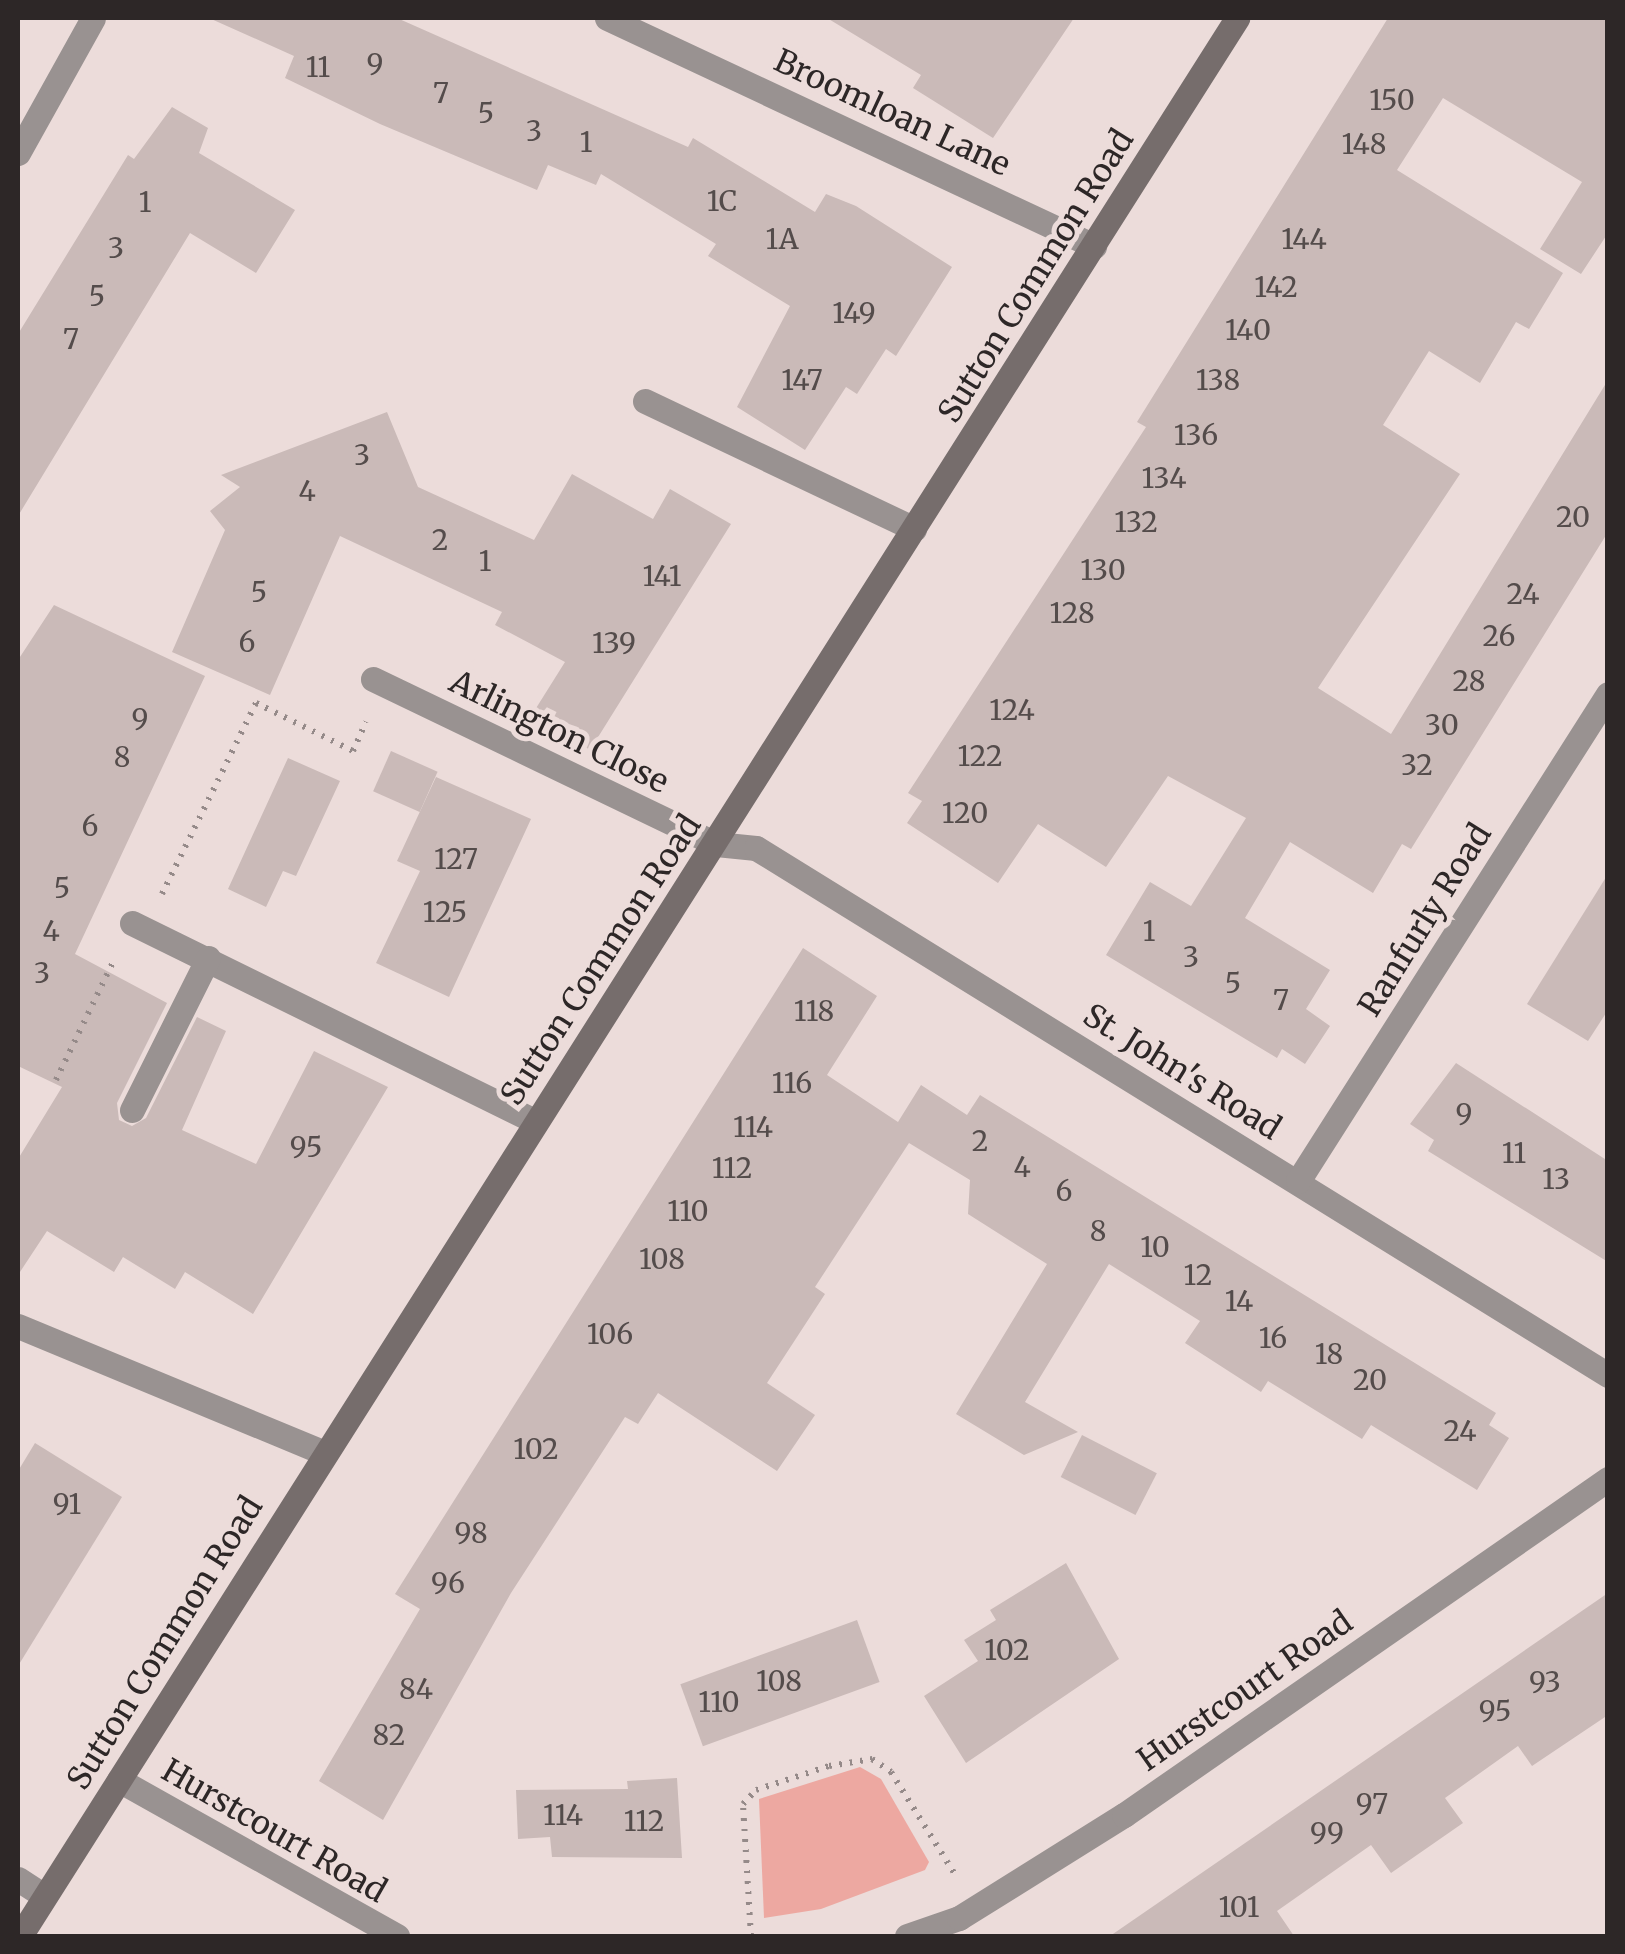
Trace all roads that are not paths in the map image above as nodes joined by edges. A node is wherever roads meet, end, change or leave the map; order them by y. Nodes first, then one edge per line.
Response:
1 (93, 18) edge
2 (607, 18) edge
3 (1236, 18) edge
4 (18, 154) edge
5 (1094, 246) junction
6 (646, 401) dead end
7 (914, 530) junction
8 (379, 682) road end
9 (1608, 694) edge
10 (716, 844) junction
11 (132, 923) road end
12 (208, 958) junction
13 (132, 1110) dead end
14 (536, 1121) junction
15 (1298, 1181) junction
16 (18, 1326) edge
17 (1608, 1374) edge
18 (322, 1452) junction
19 (1608, 1479) edge
20 (119, 1780) junction
21 (18, 1879) edge
22 (44, 1896) junction
23 (20, 1936) edge
24 (397, 1936) edge
25 (907, 1936) edge

1 - 4 street
2 - 5 street, Broomloan Lane
3 - 5 main road, Sutton Common Road
5 - 7 main road, Sutton Common Road
6 - 7 street
7 - 10 main road, Sutton Common Road
8 - 10 street, Arlington Close
9 - 15 street, Ranfurly Road
10 - 14 main road, Sutton Common Road
10 - 15 street, St. John's Road
11 - 12 street
12 - 13 street
12 - 14 street
14 - 18 main road, Sutton Common Road
15 - 17 street, St. John's Road
16 - 18 street
18 - 20 main road, Sutton Common Road
19 - 25 street, Hurstcourt Road
20 - 22 main road, Sutton Common Road
20 - 24 street, Hurstcourt Road
21 - 22 street
22 - 23 main road, Sutton Common Road

